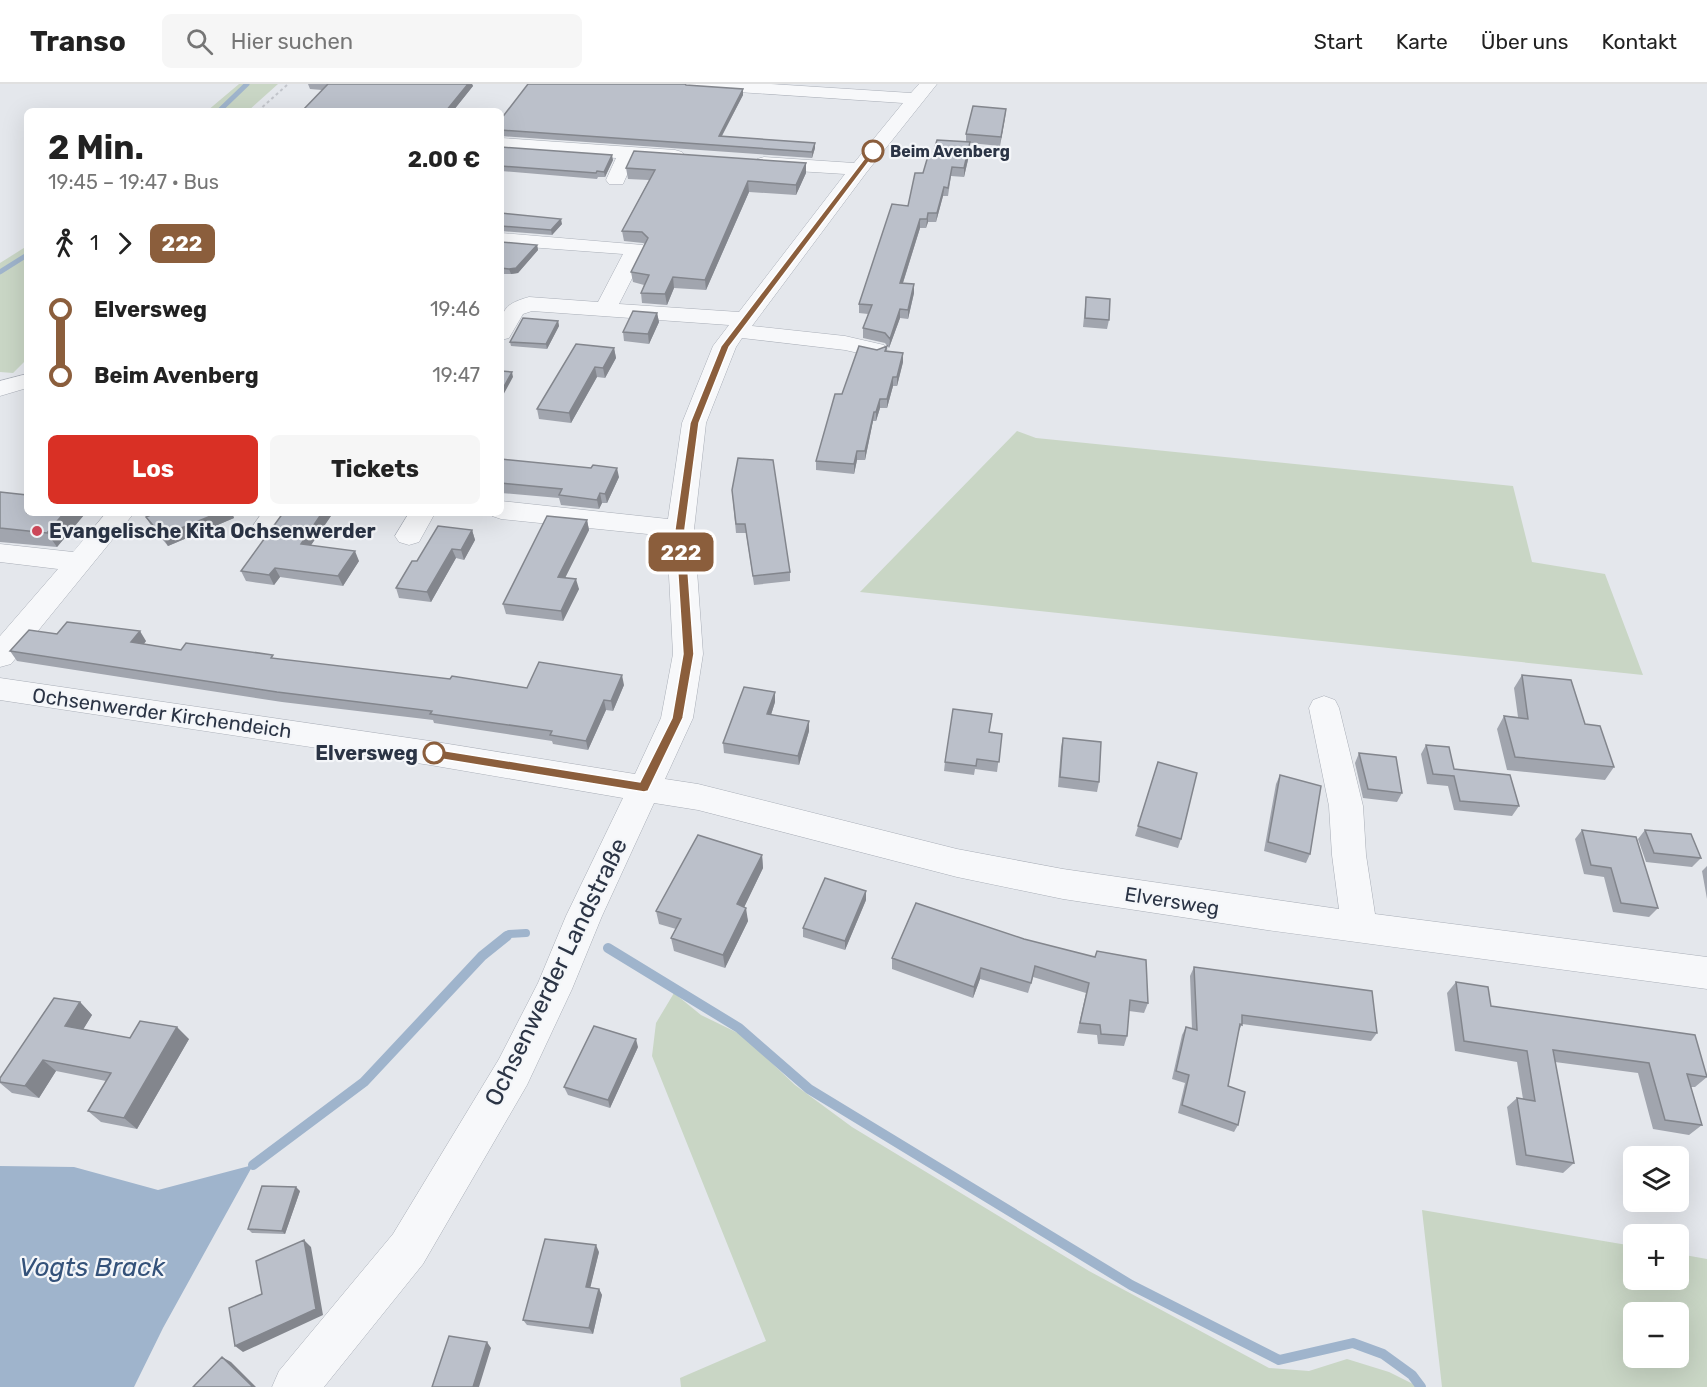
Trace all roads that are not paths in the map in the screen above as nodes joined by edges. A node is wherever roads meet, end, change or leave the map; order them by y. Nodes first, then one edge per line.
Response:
1 (693, 84) edge
2 (922, 92) edge
3 (504, 144) edge
4 (627, 153) junction
5 (697, 158) edge
6 (743, 161) edge
7 (859, 169) junction
8 (616, 180) dead end
9 (597, 222) dead end
10 (504, 239) edge
11 (582, 245) junction
12 (604, 310) junction
13 (741, 325) junction
14 (504, 328) edge
15 (876, 350) edge
16 (24, 379) edge
17 (0, 389) edge
18 (504, 510) edge
19 (118, 516) edge
20 (420, 516) edge
21 (680, 529) junction
22 (409, 536) dead end
23 (0, 553) edge
24 (70, 571) junction
25 (0, 573) edge
26 (0, 656) edge
27 (0, 689) edge
28 (1324, 708) dead end
29 (644, 787) junction
30 (1359, 927) junction
31 (1707, 973) edge
32 (295, 1387) edge

1 - 2 street
2 - 7 street, Ochsenwerder Landstraße
3 - 4 street
4 - 5 street
4 - 8 street
6 - 7 street
7 - 13 street, Ochsenwerder Landstraße
9 - 11 street
10 - 11 street
11 - 12 street
12 - 13 street
12 - 14 street
13 - 15 street
13 - 21 street, Ochsenwerder Landstraße
16 - 17 street
18 - 21 street
19 - 24 street
20 - 22 street
21 - 29 street, Ochsenwerder Landstraße
23 - 24 street
24 - 25 street
24 - 26 street
27 - 29 street, Ochsenwerder Kirchendeich
28 - 30 street
29 - 30 street, Elversweg
29 - 32 street, Ochsenwerder Landstraße
30 - 31 street, Elversweg

